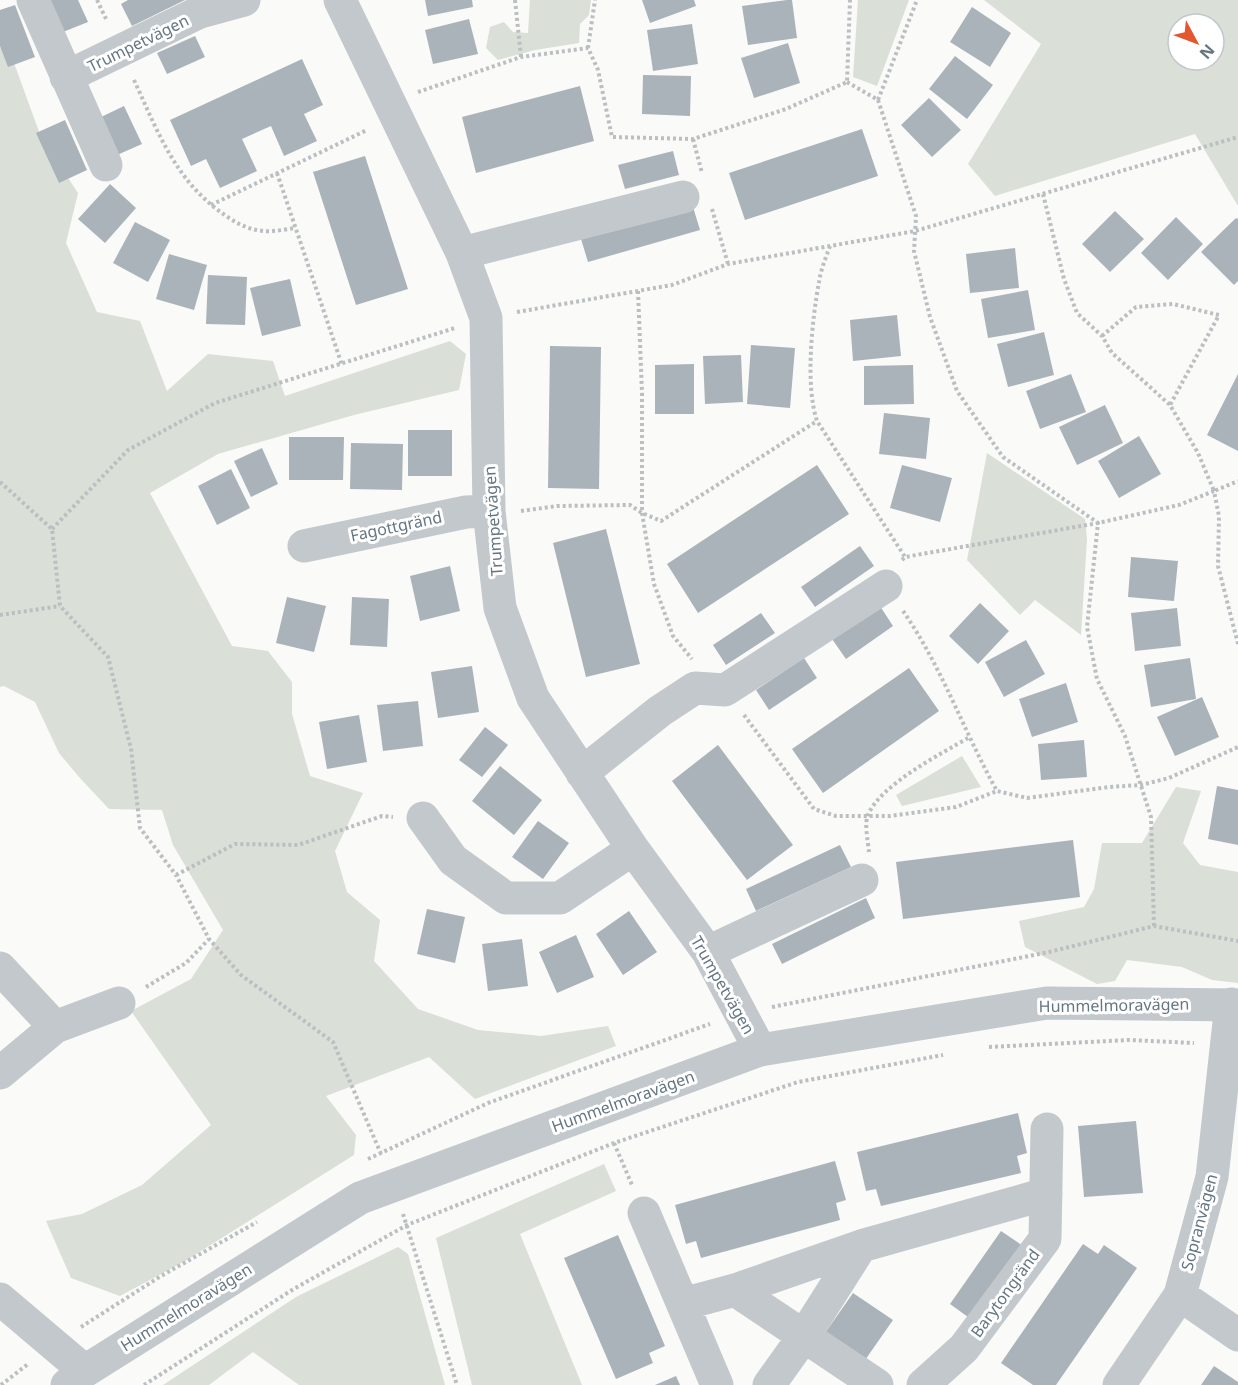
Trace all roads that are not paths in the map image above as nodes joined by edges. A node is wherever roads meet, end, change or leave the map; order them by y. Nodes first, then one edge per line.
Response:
1 (33, 0) edge
2 (244, 0) edge
3 (340, 0) edge
4 (66, 76) junction
5 (106, 165) dead end
6 (683, 197) dead end
7 (462, 253) junction
8 (489, 511) junction
9 (304, 546) dead end
10 (886, 585) road end
11 (582, 773) junction
12 (423, 818) road end
13 (633, 849) junction
14 (862, 880) road end
15 (708, 952) junction
16 (0, 968) edge
17 (119, 1003) road end
18 (1234, 1005) edge
19 (55, 1027) junction
20 (760, 1050) junction
21 (0, 1073) edge
22 (1047, 1129) dead end
23 (1046, 1194) junction
24 (644, 1213) road end
25 (861, 1246) junction
26 (735, 1290) junction
27 (1180, 1295) junction
28 (0, 1299) edge
29 (682, 1304) junction
30 (1238, 1335) edge
31 (804, 1336) junction
32 (76, 1378) edge
33 (927, 1381) edge
34 (717, 1385) edge
35 (769, 1385) edge
36 (877, 1385) edge
37 (965, 1385) edge
38 (1119, 1385) edge

1 - 4 street
2 - 4 street, Trumpetvägen
3 - 7 street, Trumpetvägen
4 - 5 street
6 - 7 street
7 - 8 street, Trumpetvägen
8 - 9 street, Fagottgränd
8 - 11 street, Trumpetvägen
10 - 11 street
11 - 13 street, Trumpetvägen
12 - 13 street
13 - 15 street, Trumpetvägen
14 - 15 street
15 - 20 street, Trumpetvägen
16 - 19 street
17 - 19 street
18 - 20 street, Hummelmoravägen
18 - 27 street, Sopranvägen
19 - 21 street
20 - 32 street, Hummelmoravägen
22 - 23 street, Barytongränd
23 - 25 street
23 - 33 street, Barytongränd
24 - 29 street
25 - 26 street
25 - 31 street
26 - 29 street
26 - 31 street
27 - 30 street
27 - 38 street, Sopranvägen
28 - 32 street
29 - 34 street
31 - 35 street
31 - 36 street
33 - 37 street, Barytongränd

